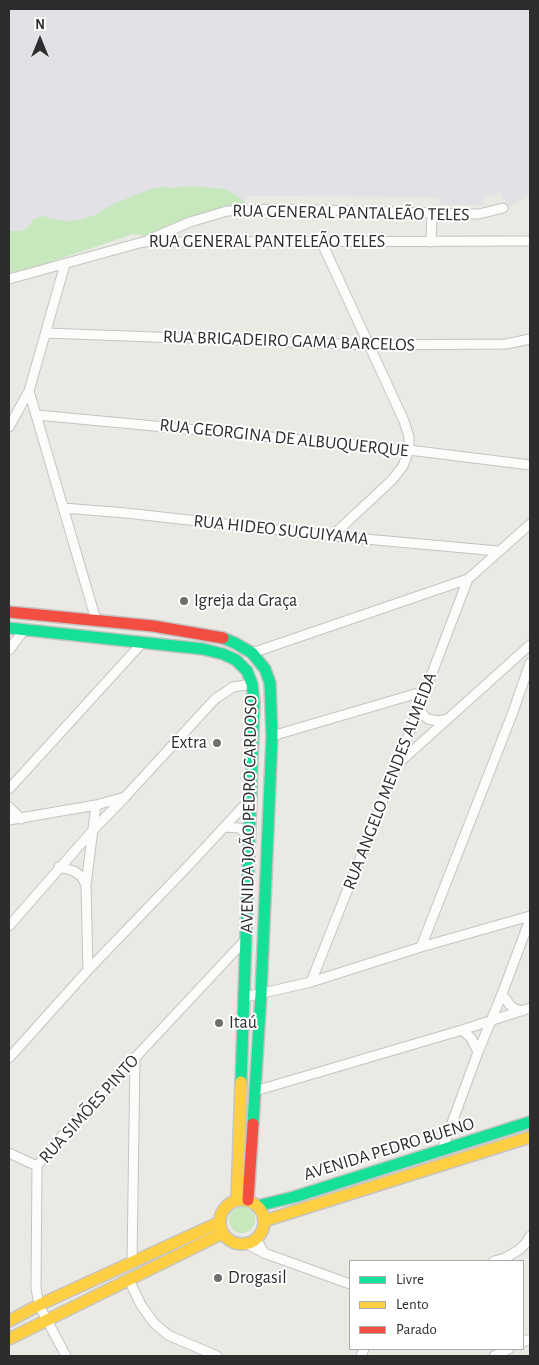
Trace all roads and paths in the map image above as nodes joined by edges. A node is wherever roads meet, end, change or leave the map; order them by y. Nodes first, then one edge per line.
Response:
1 (503, 208) dead end
2 (432, 214) junction
3 (321, 241) junction
4 (530, 241) edge
5 (143, 242) junction
6 (431, 242) junction
7 (65, 264) junction
8 (9, 279) edge
9 (46, 333) junction
10 (530, 338) edge
11 (368, 344) junction
12 (29, 391) junction
13 (37, 415) junction
14 (9, 428) edge
15 (409, 450) junction
16 (530, 465) edge
17 (63, 508) junction
18 (530, 524) edge
19 (332, 536) junction
20 (498, 551) junction
21 (468, 579) junction
22 (9, 612) edge
23 (96, 620) junction
24 (9, 628) edge
25 (25, 630) junction
26 (142, 643) junction
27 (530, 645) edge
28 (9, 650) edge
29 (252, 652) junction
30 (530, 663) edge
31 (252, 684) junction
32 (425, 691) junction
33 (419, 707) junction
34 (448, 719) junction
35 (411, 729) junction
36 (272, 736) junction
37 (428, 738) junction
38 (397, 765) junction
39 (9, 789) edge
40 (125, 797) junction
41 (252, 797) junction
42 (96, 805) junction
43 (9, 807) edge
44 (21, 819) junction
45 (9, 820) edge
46 (225, 827) junction
47 (93, 830) junction
48 (250, 842) junction
49 (59, 868) junction
50 (86, 884) junction
51 (530, 918) edge
52 (9, 926) edge
53 (247, 938) junction
54 (421, 947) junction
55 (88, 970) junction
56 (311, 982) junction
57 (261, 994) junction
58 (502, 994) junction
59 (245, 997) junction
60 (526, 1009) edge
61 (492, 1020) junction
62 (462, 1030) junction
63 (478, 1052) junction
64 (135, 1057) junction
65 (9, 1058) edge
66 (255, 1092) junction
67 (530, 1122) edge
68 (530, 1137) edge
69 (442, 1150) junction
70 (9, 1153) edge
71 (37, 1166) junction
72 (248, 1202) junction
73 (264, 1221) junction
74 (220, 1222) junction
75 (223, 1233) junction
76 (530, 1236) edge
77 (251, 1241) junction
78 (498, 1260) edge
79 (132, 1262) junction
80 (129, 1280) junction
81 (349, 1284) edge
82 (39, 1305) junction
83 (47, 1320) junction
84 (9, 1321) edge
85 (9, 1339) edge
86 (507, 1350) edge
87 (66, 1356) edge
88 (217, 1356) edge
89 (494, 1356) edge

1 - 2 street, RUA GENERAL PANTALEÃO TELES
2 - 5 street, RUA GENERAL PANTALEÃO TELES
2 - 6 street
3 - 5 street, RUA GENERAL PANTELEÃO TELES
3 - 6 street, RUA GENERAL PANTELEÃO TELES
3 - 11 street
4 - 6 street, RUA GENERAL PANTELEÃO TELES
5 - 7 street, RUA GENERAL PANTELEÃO TELES
7 - 8 street, RUA GENERAL PANTELEÃO TELES
7 - 9 street
9 - 11 street, RUA BRIGADEIRO GAMA BARCELOS
9 - 12 street
10 - 11 street, RUA BRIGADEIRO GAMA BARCELOS
11 - 15 street
12 - 13 street
12 - 14 street
13 - 15 street, RUA GEORGINA DE ALBUQUERQUE
13 - 17 street
15 - 16 street, RUA GEORGINA DE ALBUQUERQUE
15 - 19 street
17 - 19 street, RUA HIDEO SUGUIYAMA
17 - 23 street
18 - 20 street
19 - 20 street, RUA HIDEO SUGUIYAMA
20 - 21 street
21 - 29 street
21 - 32 street, RUA ANGELO MENDES ALMEIDA
22 - 23 main road
23 - 29 main road
24 - 25 main road, AVENIDA JOÃO PEDRO CARDOSO
25 - 26 main road, AVENIDA JOÃO PEDRO CARDOSO
25 - 28 street
26 - 31 main road, AVENIDA JOÃO PEDRO CARDOSO
26 - 39 street
27 - 34 street
29 - 36 main road, AVENIDA JOÃO PEDRO CARDOSO
30 - 54 street
31 - 40 street
31 - 41 main road, AVENIDA JOÃO PEDRO CARDOSO
32 - 33 street, RUA ANGELO MENDES ALMEIDA
32 - 36 street
33 - 34 street
33 - 35 street, RUA ANGELO MENDES ALMEIDA
34 - 37 street
35 - 37 street
35 - 38 street, RUA ANGELO MENDES ALMEIDA
36 - 57 main road, AVENIDA JOÃO PEDRO CARDOSO
37 - 38 street
38 - 56 street, RUA ANGELO MENDES ALMEIDA
40 - 42 street
40 - 47 street
41 - 46 street
41 - 48 main road, AVENIDA JOÃO PEDRO CARDOSO
42 - 44 street
42 - 47 street
43 - 44 street
44 - 45 street
46 - 48 street
46 - 55 street
47 - 49 street
47 - 50 street
48 - 53 main road, AVENIDA JOÃO PEDRO CARDOSO
49 - 50 street
49 - 52 street
50 - 55 street
51 - 54 street
51 - 58 street
53 - 59 main road, AVENIDA JOÃO PEDRO CARDOSO
53 - 64 street, RUA SIMÕES PINTO
54 - 56 street
55 - 65 street
56 - 57 street
57 - 59 street
57 - 66 main road, AVENIDA JOÃO PEDRO CARDOSO
58 - 60 street
58 - 61 street
59 - 72 main road, AVENIDA JOÃO PEDRO CARDOSO
60 - 61 street
61 - 62 street
61 - 63 street
62 - 63 street
62 - 66 street
63 - 69 street
64 - 71 street, RUA SIMÕES PINTO
64 - 79 street
66 - 72 main road, AVENIDA JOÃO PEDRO CARDOSO
67 - 69 main road, AVENIDA PEDRO BUENO
68 - 73 main road, AVENIDA PEDRO BUENO
69 - 72 main road, AVENIDA PEDRO BUENO
70 - 71 street
71 - 82 street, RUA SIMÕES PINTO
72 - 73 main road
72 - 74 main road
73 - 77 main road
74 - 75 main road
74 - 79 main road
75 - 77 main road
75 - 80 main road
76 - 78 street
77 - 81 street
79 - 82 main road
80 - 83 main road
80 - 88 street
82 - 83 street, RUA SIMÕES PINTO
82 - 84 main road
83 - 85 main road
83 - 87 street, RUA SIMÕES PINTO
86 - 89 street

